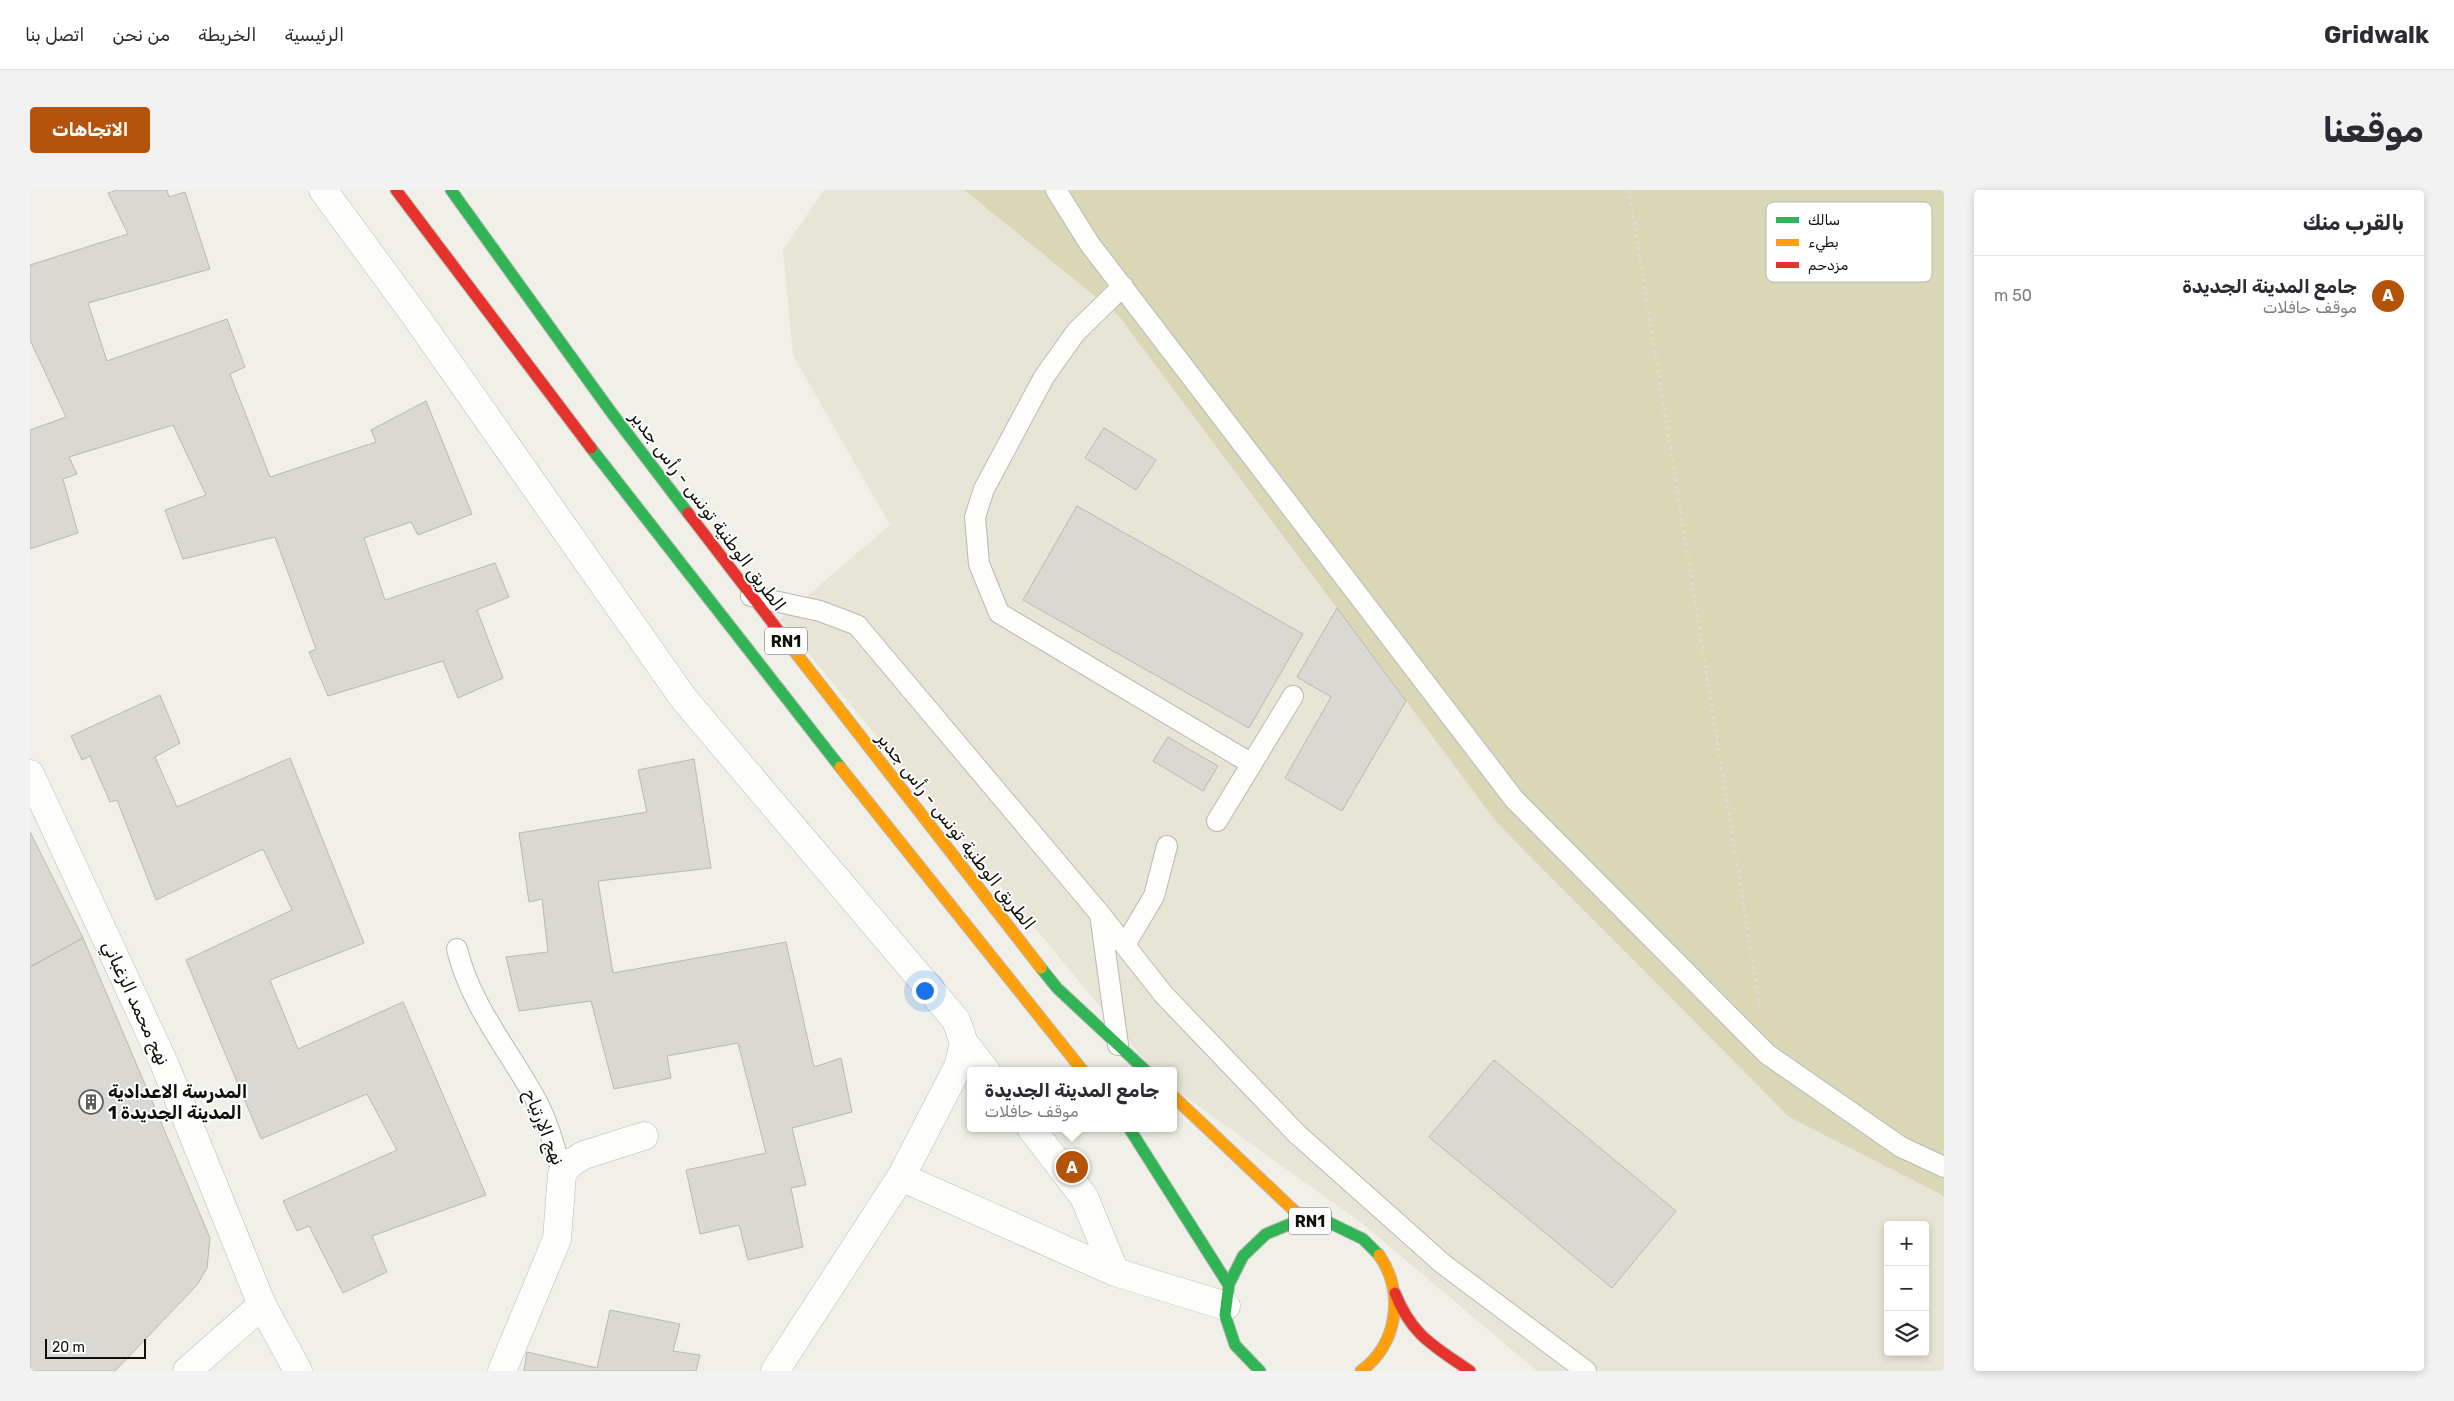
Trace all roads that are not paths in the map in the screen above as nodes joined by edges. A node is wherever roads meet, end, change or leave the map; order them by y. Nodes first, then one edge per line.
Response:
1 (323, 190) edge
2 (396, 190) edge
3 (451, 190) edge
4 (1056, 190) edge
5 (1123, 286) junction
6 (751, 596) junction
7 (1293, 696) dead end
8 (1252, 764) junction
9 (30, 774) edge
10 (1217, 821) dead end
11 (1167, 846) dead end
12 (1100, 914) junction
13 (1125, 945) junction
14 (457, 948) dead end
15 (964, 1043) junction
16 (1118, 1045) junction
17 (983, 1067) edge
18 (1080, 1067) edge
19 (1142, 1067) edge
20 (1177, 1100) edge
21 (1034, 1132) edge
22 (1131, 1132) edge
23 (644, 1136) dead end
24 (1944, 1167) edge
25 (562, 1174) junction
26 (901, 1176) junction
27 (1304, 1220) junction
28 (1115, 1272) junction
29 (1394, 1291) junction
30 (1227, 1295) junction
31 (262, 1305) junction
32 (778, 1370) edge
33 (1365, 1370) edge
34 (187, 1371) edge
35 (298, 1371) edge
36 (502, 1371) edge
37 (1260, 1371) edge
38 (1470, 1371) edge
39 (1586, 1371) edge

1 - 15 street
2 - 18 main road, RN1
3 - 6 main road, الطريق الوطنية تونس - رأس جدير / RN1
4 - 5 lane
5 - 8 lane
5 - 24 lane
6 - 12 lane
6 - 16 main road, الطريق الوطنية تونس - رأس جدير / RN1
7 - 8 lane
8 - 10 lane
9 - 31 street, نهج محمد الزغباني
11 - 13 lane
12 - 13 lane
12 - 16 lane
13 - 39 lane
14 - 25 lane, نهج الإرتياح
15 - 17 street
15 - 26 street
16 - 19 main road, الطريق الوطنية تونس - رأس جدير / RN1
20 - 27 main road, RN1
21 - 28 street
22 - 30 main road
23 - 25 street
25 - 36 street, نهج الإرتياح
26 - 28 street
26 - 32 street
27 - 29 main road, RN1
27 - 30 main road, RN1
28 - 30 street
29 - 33 main road, RN1
29 - 38 main road, RN1
30 - 37 main road
31 - 34 street
31 - 35 street, نهج محمد الزغباني

